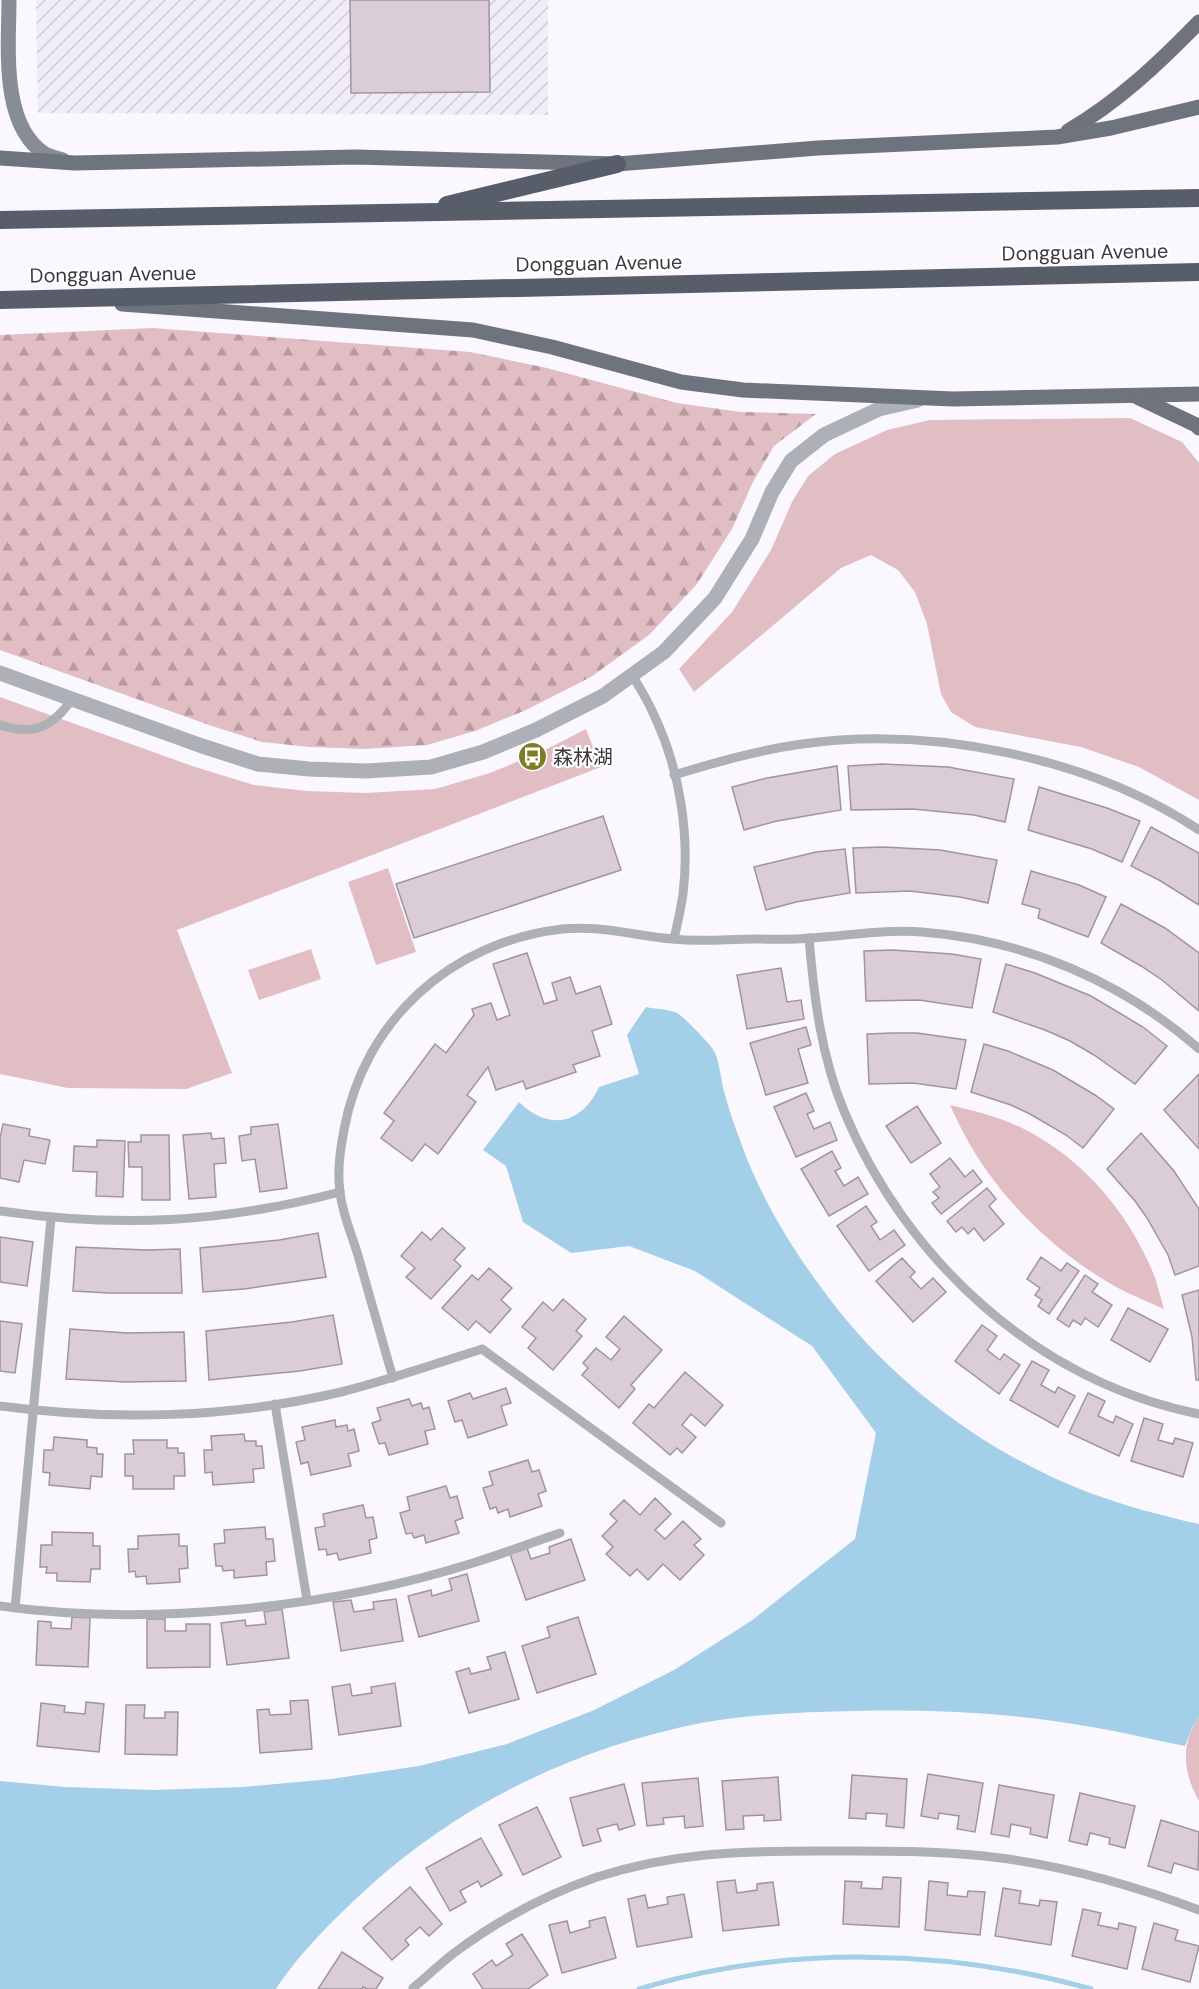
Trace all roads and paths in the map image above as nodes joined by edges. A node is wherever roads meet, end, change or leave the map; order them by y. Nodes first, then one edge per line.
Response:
1 (9, 0) edge
2 (1199, 22) edge
3 (1199, 107) edge
4 (1057, 137) junction
5 (0, 158) edge
6 (75, 163) junction
7 (617, 164) junction
8 (1199, 198) edge
9 (412, 213) junction
10 (0, 220) edge
11 (1199, 272) edge
12 (38, 298) junction
13 (0, 300) edge
14 (1199, 394) edge
15 (1135, 395) junction
16 (928, 398) junction
17 (1199, 428) edge
18 (0, 674) edge
19 (632, 675) junction
20 (72, 699) junction
21 (0, 725) edge
22 (675, 775) junction
23 (1199, 830) edge
24 (809, 938) junction
25 (674, 939) junction
26 (1199, 1049) edge
27 (340, 1192) junction
28 (0, 1211) edge
29 (51, 1218) junction
30 (393, 1378) junction
31 (275, 1404) junction
32 (0, 1406) edge
33 (33, 1410) junction
34 (1199, 1414) edge
35 (720, 1523) dead end
36 (560, 1533) dead end
37 (307, 1600) junction
38 (0, 1606) edge
39 (15, 1608) junction
40 (1199, 1910) edge
41 (412, 1988) edge

1 - 6 street
2 - 4 main road
3 - 4 main road
4 - 7 main road
5 - 6 main road
6 - 7 main road
7 - 9 highway
8 - 9 highway
9 - 10 highway
11 - 12 highway, Dongguan Avenue
12 - 13 highway, Dongguan Avenue
12 - 16 main road
14 - 15 main road
15 - 16 main road
15 - 17 main road
16 - 19 street
18 - 20 street
19 - 20 street
19 - 22 lane
20 - 21 lane
22 - 23 lane
22 - 25 lane
24 - 25 lane
24 - 26 lane
24 - 34 lane
25 - 27 lane
27 - 29 lane
27 - 30 lane
28 - 29 lane
29 - 33 lane
30 - 31 lane
30 - 35 lane
31 - 33 lane
31 - 37 lane
32 - 33 lane
33 - 39 lane
36 - 37 lane
37 - 39 lane
38 - 39 lane
40 - 41 lane

